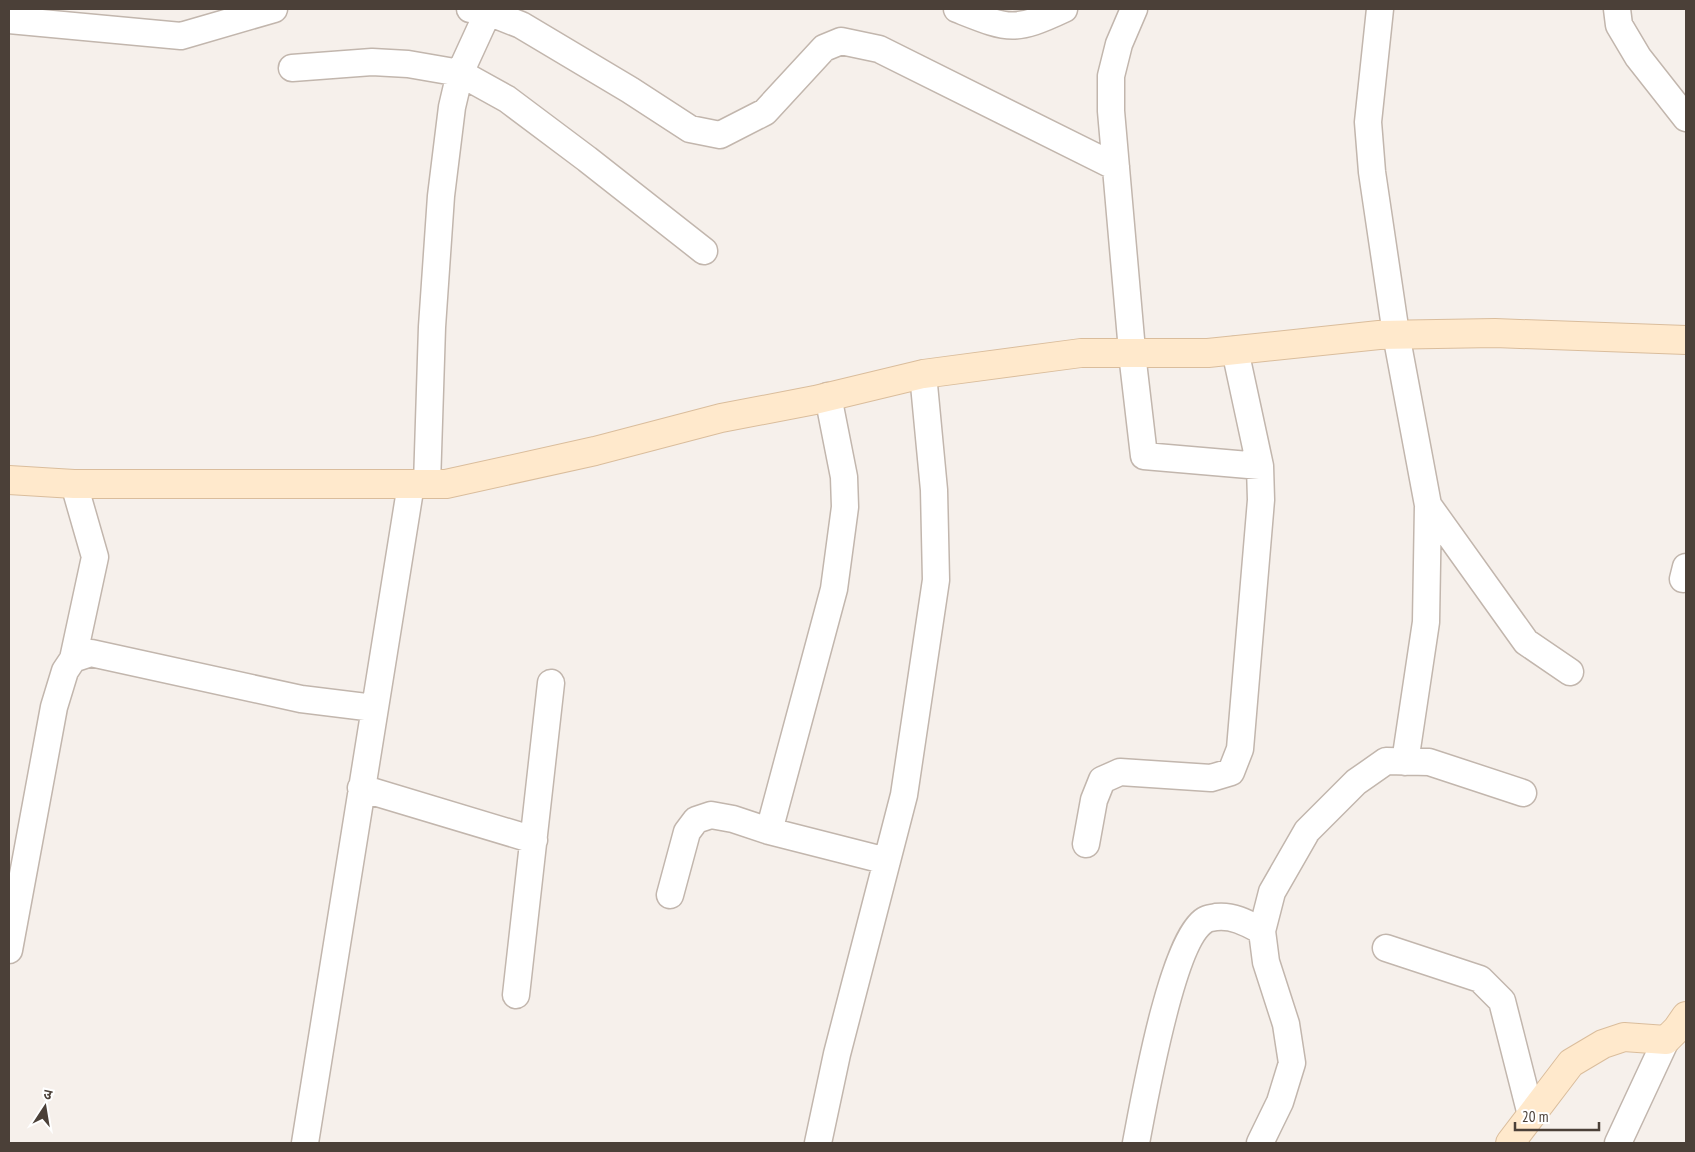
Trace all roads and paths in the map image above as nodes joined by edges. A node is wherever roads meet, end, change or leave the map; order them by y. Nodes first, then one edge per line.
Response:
1 (274, 9) edge
2 (957, 9) edge
3 (1064, 9) edge
4 (1134, 9) edge
5 (1380, 9) edge
6 (1617, 9) edge
7 (484, 10) edge
8 (9, 20) edge
9 (292, 68) dead end
10 (460, 73) junction
11 (1686, 118) edge
12 (1116, 167) junction
13 (704, 251) dead end
14 (1396, 334) junction
15 (1686, 340) edge
16 (1235, 350) junction
17 (1132, 353) junction
18 (923, 374) junction
19 (828, 396) junction
20 (1260, 466) junction
21 (9, 480) edge
22 (74, 484) junction
23 (419, 484) junction
24 (1428, 506) junction
25 (73, 659) junction
26 (1570, 672) dead end
27 (551, 683) dead end
28 (374, 708) junction
29 (1405, 762) junction
30 (361, 788) junction
31 (1523, 793) dead end
32 (769, 831) junction
33 (534, 840) junction
34 (1086, 844) dead end
35 (887, 861) junction
36 (670, 895) dead end
37 (1262, 931) junction
38 (1386, 948) dead end
39 (9, 950) edge
40 (516, 995) dead end
41 (1679, 1030) edge
42 (1532, 1115) junction
43 (305, 1143) edge
44 (818, 1143) edge
45 (1136, 1143) edge
46 (1260, 1143) edge
47 (1510, 1143) edge
48 (1618, 1143) edge

1 - 8 street
2 - 3 street
4 - 12 street
5 - 14 street
6 - 11 street
7 - 10 street
7 - 12 street
9 - 10 street
10 - 13 street
10 - 23 street
12 - 17 street
14 - 15 street
14 - 16 street
14 - 24 street
16 - 17 street
16 - 20 street
17 - 18 street
17 - 20 street
18 - 19 street
18 - 35 street
19 - 23 street
19 - 32 street
20 - 34 street
21 - 22 street
22 - 23 street
22 - 25 street
23 - 28 street
24 - 26 street
24 - 29 street
25 - 28 street
25 - 39 street
27 - 33 street
28 - 30 street
29 - 31 street
29 - 37 street
30 - 33 street
30 - 43 street
32 - 35 street
32 - 36 street
33 - 40 street
35 - 44 street
37 - 45 street
37 - 46 street
38 - 42 street
41 - 42 street
41 - 48 street
42 - 47 street

